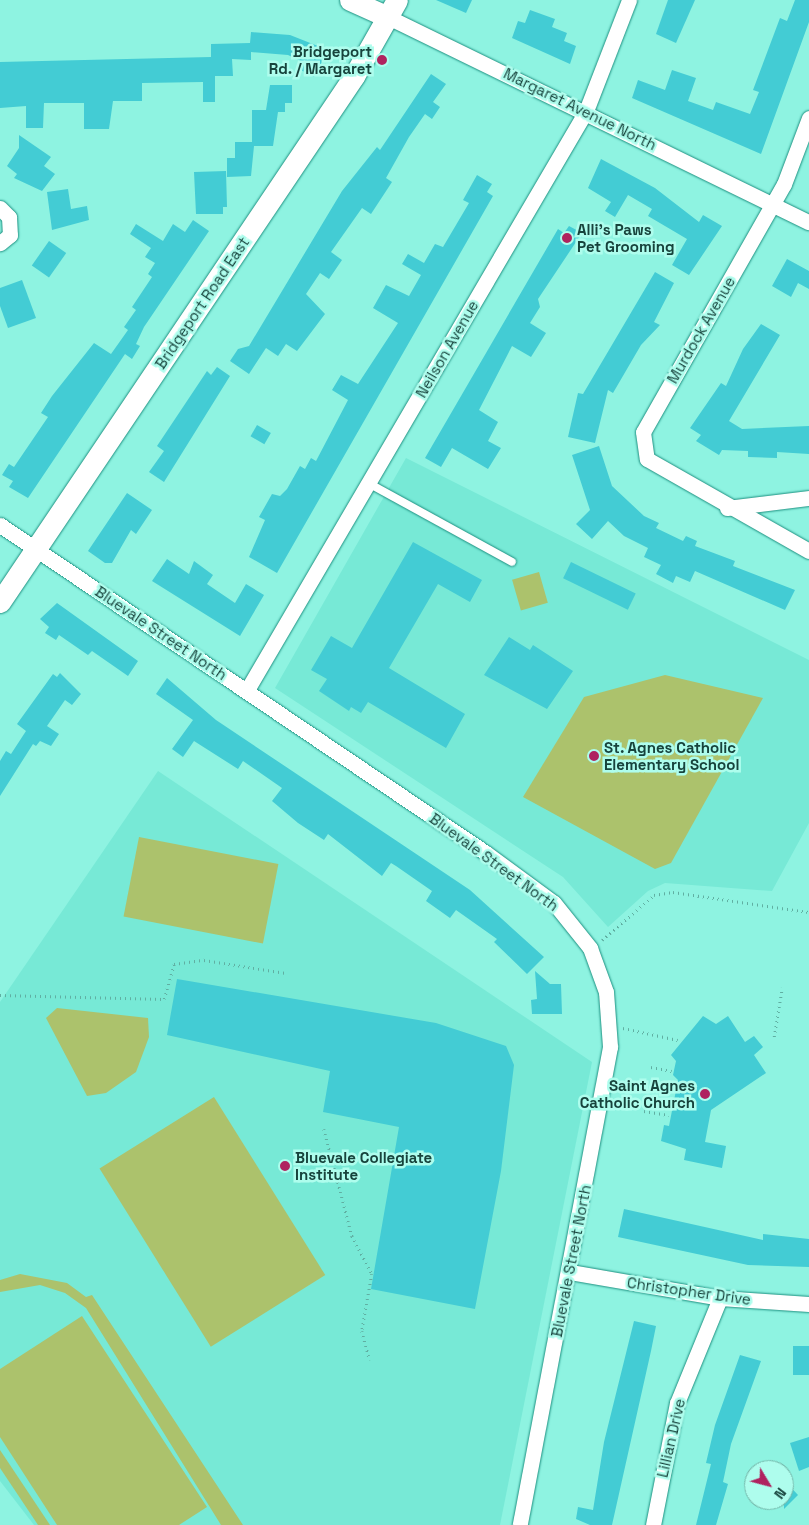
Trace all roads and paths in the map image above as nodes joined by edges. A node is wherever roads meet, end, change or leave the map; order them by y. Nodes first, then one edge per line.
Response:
1 (350, 0) edge
2 (629, 0) edge
3 (393, 9) edge
4 (586, 111) junction
5 (809, 118) edge
6 (773, 204) junction
7 (0, 208) edge
8 (809, 222) edge
9 (0, 243) edge
10 (368, 483) junction
11 (809, 498) edge
12 (727, 508) junction
13 (0, 525) edge
14 (36, 549) junction
15 (809, 550) edge
16 (512, 562) dead end
17 (0, 602) edge
18 (247, 690) junction
19 (809, 912) edge
20 (590, 948) junction
21 (286, 973) dead end
22 (782, 988) dead end
23 (0, 995) edge
24 (608, 1024) junction
25 (774, 1037) dead end
26 (678, 1040) dead end
27 (651, 1067) dead end
28 (672, 1071) dead end
29 (644, 1111) dead end
30 (669, 1115) dead end
31 (324, 1129) dead end
32 (570, 1272) junction
33 (720, 1298) junction
34 (809, 1304) edge
35 (370, 1360) dead end
36 (520, 1525) edge
37 (653, 1525) edge

1 - 3 main road, Margaret Avenue North
2 - 4 street, Neilson Avenue
3 - 4 street, Margaret Avenue North
3 - 14 main road, Bridgeport Road East
4 - 6 street, Margaret Avenue North
4 - 10 street, Neilson Avenue
5 - 6 street, Murdock Avenue
6 - 8 street, Margaret Avenue North
6 - 12 street, Murdock Avenue
7 - 9 street
10 - 16 lane
10 - 18 street, Neilson Avenue
11 - 12 street
12 - 15 street, Murdock Avenue
13 - 14 street, Bluevale Street North
14 - 17 main road, Bridgeport Road East
14 - 18 street, Bluevale Street North
18 - 20 street, Bluevale Street North
19 - 20 path
20 - 24 street, Bluevale Street North
21 - 23 path
22 - 25 path
24 - 26 path
24 - 32 street, Bluevale Street North
27 - 28 path
29 - 30 path
31 - 35 path
32 - 33 street, Christopher Drive
32 - 36 street, Bluevale Street North
33 - 34 street, Christopher Drive
33 - 37 street, Lillian Drive

